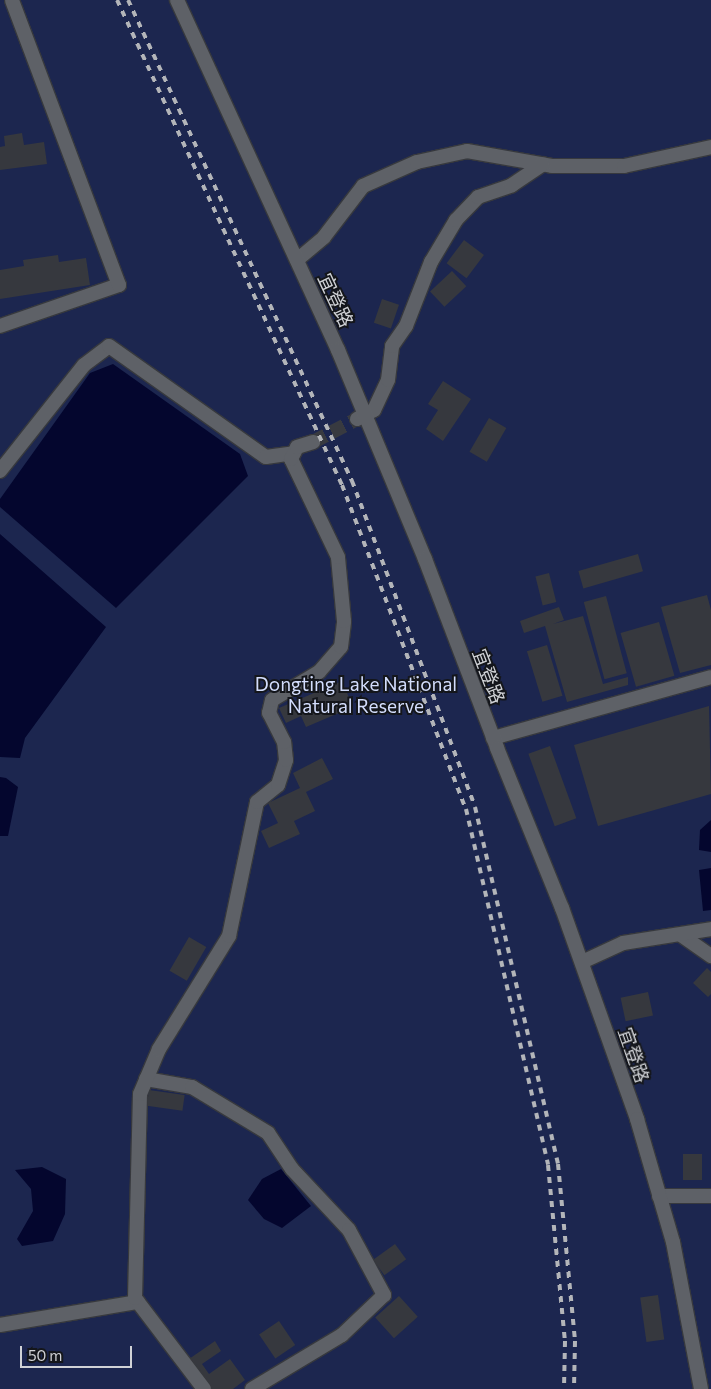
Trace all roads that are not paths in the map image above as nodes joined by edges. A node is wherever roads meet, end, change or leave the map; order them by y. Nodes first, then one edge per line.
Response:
1 (12, 0) edge
2 (177, 0) edge
3 (711, 147) edge
4 (543, 164) junction
5 (297, 260) junction
6 (0, 326) edge
7 (361, 417) junction
8 (313, 442) tunnel mouth
9 (294, 453) junction
10 (0, 471) edge
11 (711, 677) edge
12 (493, 738) junction
13 (711, 929) edge
14 (681, 934) junction
15 (711, 956) edge
16 (582, 962) junction
17 (146, 1079) junction
18 (660, 1196) junction
19 (711, 1196) edge
20 (138, 1302) junction
21 (0, 1325) edge
22 (274, 1383) edge
23 (204, 1389) edge
24 (252, 1389) edge
25 (701, 1389) edge

1 - 6 street
2 - 5 street, 宜登路
3 - 4 street
4 - 5 street
4 - 7 street
5 - 7 street, 宜登路
7 - 12 street, 宜登路
8 - 9 street
9 - 10 street
9 - 17 street
11 - 12 street
12 - 16 street, 宜登路
13 - 14 street
14 - 15 street
14 - 16 street
16 - 18 street, 宜登路
17 - 20 street
17 - 22 street
18 - 19 street
18 - 25 street, 宜登路
20 - 21 street
20 - 23 street
22 - 24 street

